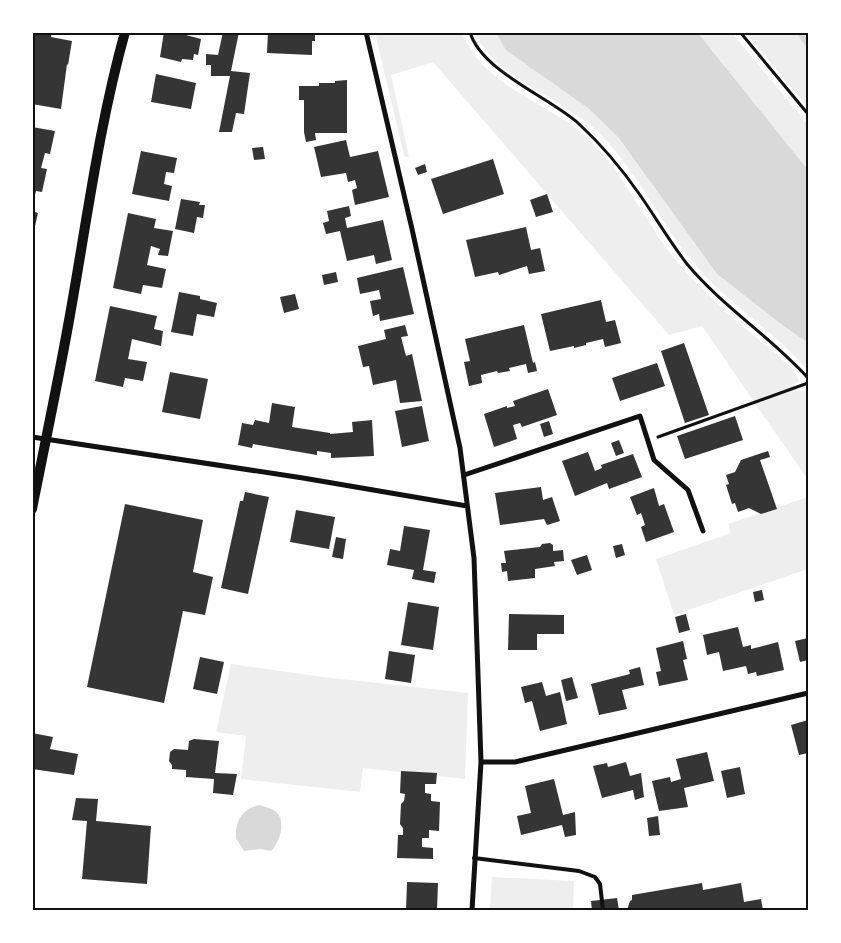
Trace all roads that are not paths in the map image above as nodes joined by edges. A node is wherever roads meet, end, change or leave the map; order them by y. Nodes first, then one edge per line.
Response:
1 (124, 32) edge
2 (366, 32) edge
3 (32, 437) edge
4 (46, 440) junction
5 (464, 475) junction
6 (467, 506) junction
7 (32, 509) edge
8 (703, 531) dead end
9 (808, 693) edge
10 (481, 762) junction
11 (474, 858) junction
12 (472, 910) edge
13 (603, 910) edge

1 - 4 main road
2 - 5 street
3 - 4 street
4 - 6 street
4 - 7 main road
5 - 6 street
5 - 8 street
6 - 10 street
9 - 10 street
10 - 11 street
11 - 12 street
11 - 13 lane

